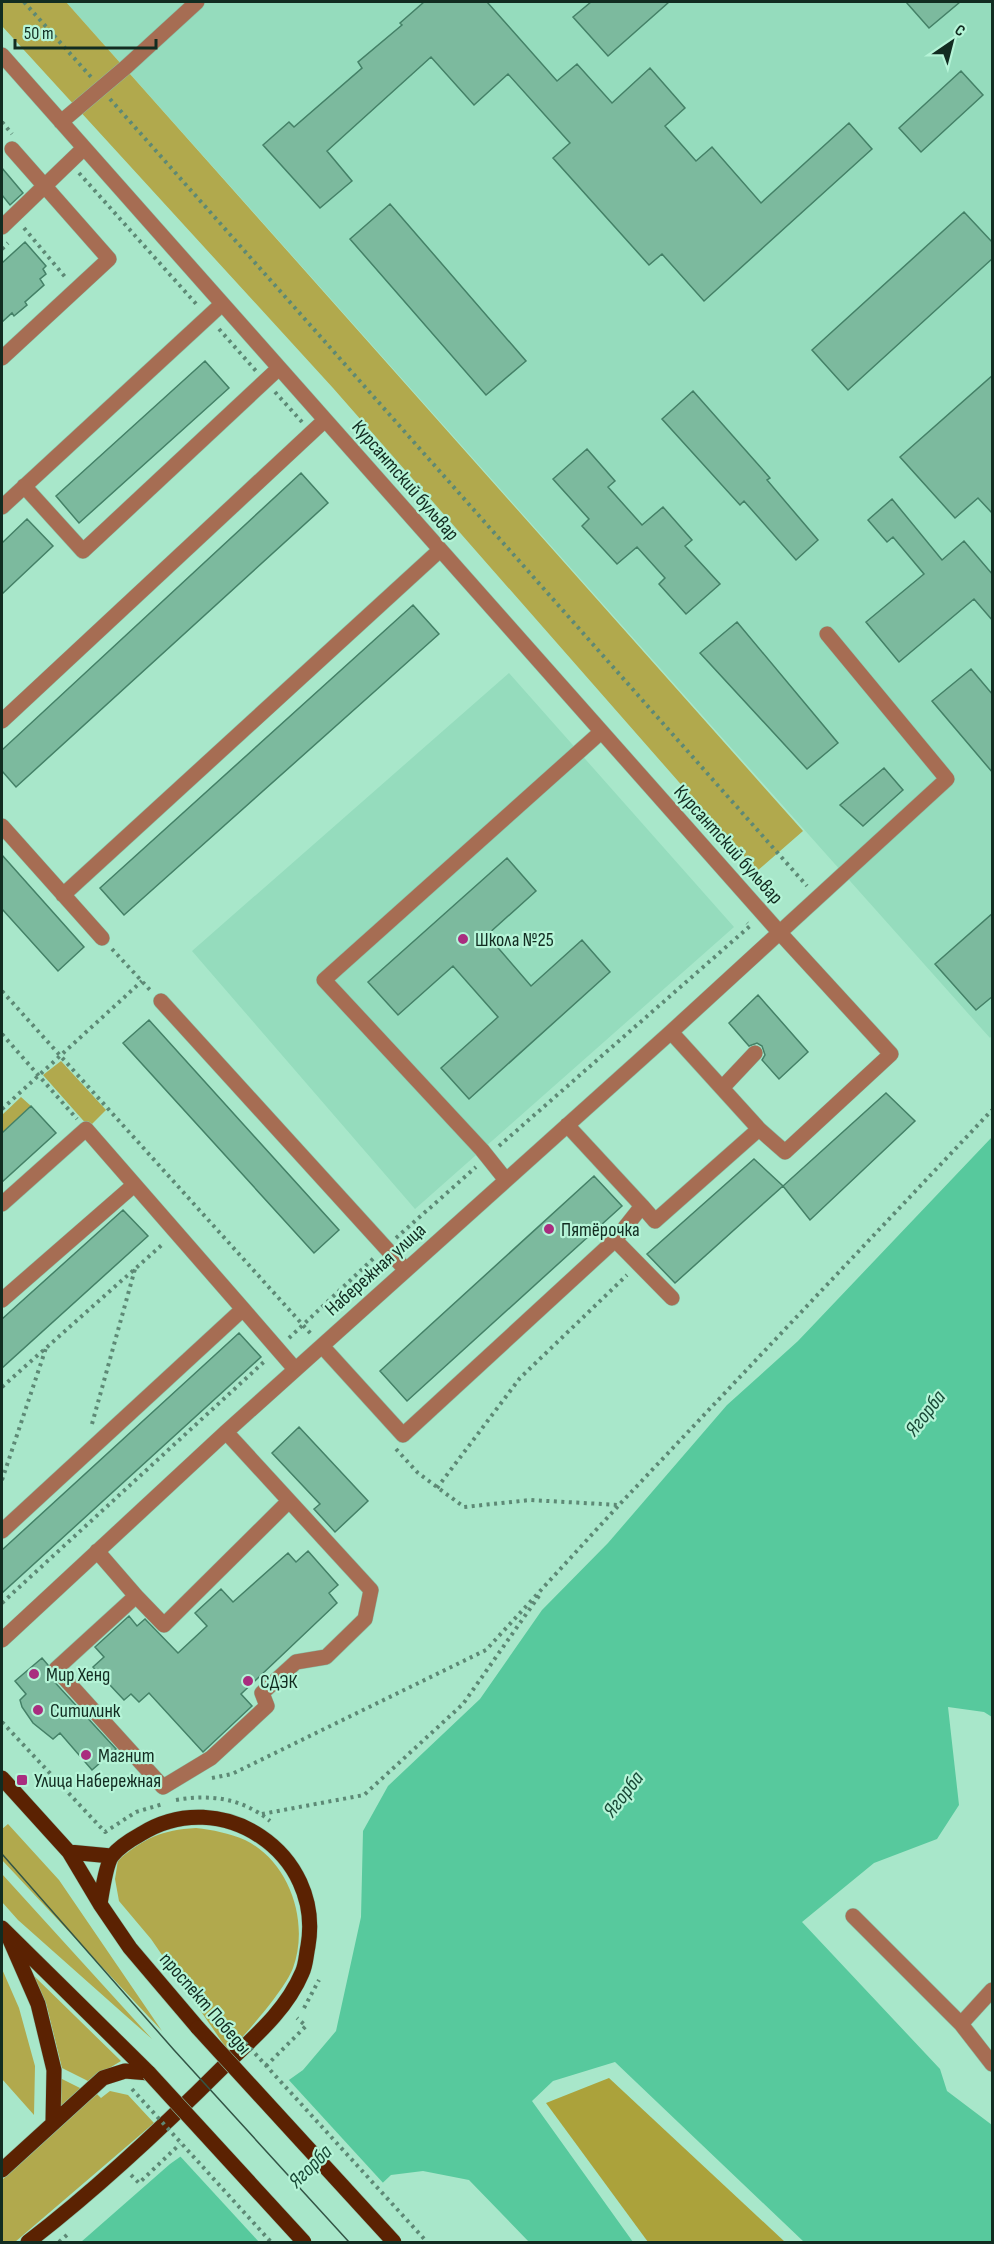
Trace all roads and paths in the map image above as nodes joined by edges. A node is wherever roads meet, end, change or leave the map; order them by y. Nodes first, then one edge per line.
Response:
1 (24, 2) edge
2 (197, 2) edge
3 (2, 55) edge
4 (101, 88) junction
5 (61, 122) junction
6 (84, 148) junction
7 (12, 149) dead end
8 (45, 186) junction
9 (2, 227) edge
10 (17, 235) dead end
11 (9, 242) dead end
12 (2, 249) edge
13 (59, 285) dead end
14 (222, 304) junction
15 (2, 358) edge
16 (279, 368) junction
17 (325, 420) junction
18 (24, 486) junction
19 (2, 507) edge
20 (440, 550) junction
21 (827, 634) dead end
22 (2, 721) edge
23 (602, 732) junction
24 (2, 826) edge
25 (63, 895) junction
26 (818, 899) junction
27 (780, 933) junction
28 (102, 938) joint
29 (142, 981) junction
30 (2, 991) edge
31 (161, 1001) joint
32 (671, 1032) junction
33 (2, 1034) edge
34 (755, 1053) dead end
35 (61, 1057) junction
36 (38, 1075) junction
37 (722, 1088) junction
38 (2, 1109) edge
39 (993, 1110) edge
40 (567, 1125) junction
41 (86, 1129) junction
42 (759, 1129) junction
43 (506, 1180) junction
44 (134, 1185) junction
45 (2, 1204) edge
46 (642, 1206) junction
47 (176, 1232) junction
48 (615, 1240) junction
49 (638, 1264) junction
50 (135, 1268) junction
51 (405, 1269) junction
52 (672, 1298) dead end
53 (2, 1300) edge
54 (243, 1309) junction
55 (322, 1346) junction
56 (46, 1347) junction
57 (295, 1369) junction
58 (2, 1387) edge
59 (226, 1432) junction
60 (395, 1448) dead end
61 (84, 1455) junction
62 (2, 1479) edge
63 (437, 1488) junction
64 (288, 1502) junction
65 (620, 1505) junction
66 (2, 1531) edge
67 (98, 1551) junction
68 (550, 1580) junction
69 (136, 1596) junction
70 (2, 1640) edge
71 (2, 1722) edge
72 (2, 1778) edge
73 (209, 1779) dead end
74 (262, 1814) junction
75 (277, 1826) dead end
76 (69, 1852) junction
77 (111, 1856) junction
78 (100, 1904) junction
79 (853, 1916) dead end
80 (4, 1931) edge
81 (320, 1975) dead end
82 (993, 1990) edge
83 (297, 2018) junction
84 (961, 2024) junction
85 (289, 2025) dead end
86 (240, 2037) dead end
87 (264, 2049) dead end
88 (256, 2057) dead end
89 (993, 2064) edge
90 (266, 2066) junction
91 (149, 2073) junction
92 (132, 2089) dead end
93 (53, 2122) junction
94 (181, 2128) dead end
95 (173, 2136) dead end
96 (180, 2144) junction
97 (140, 2168) dead end
98 (2, 2170) edge
99 (131, 2175) junction
100 (123, 2183) dead end
101 (75, 2228) dead end
102 (28, 2242) edge
103 (59, 2242) edge
104 (270, 2242) edge
105 (304, 2242) edge
106 (394, 2242) edge
107 (427, 2242) edge

1 - 4 path
2 - 4 street
3 - 5 street, Курсантский бульвар
4 - 5 street
4 - 26 path
5 - 6 street, Курсантский бульвар
6 - 8 street
6 - 14 street, Курсантский бульвар
7 - 8 street
8 - 9 street
8 - 15 street
10 - 13 path
11 - 12 path
14 - 16 street, Курсантский бульвар
14 - 18 street
16 - 17 street, Курсантский бульвар
16 - 18 street
17 - 20 street, Курсантский бульвар
17 - 22 street
18 - 19 street
20 - 23 street, Курсантский бульвар
20 - 25 street
21 - 26 street, Набережная улица
23 - 27 street, Курсантский бульвар
23 - 43 street
24 - 25 street
25 - 28 street
26 - 27 street, Набережная улица
27 - 32 street, Набережная улица
27 - 42 street, Курсантский бульвар
28 - 29 path
29 - 31 path
29 - 35 path
30 - 35 path
31 - 51 street
32 - 37 street
32 - 40 street, Набережная улица
33 - 36 path
34 - 37 street
35 - 36 path
35 - 55 path
36 - 38 path
36 - 41 path
37 - 42 street
39 - 65 path
40 - 43 street, Набережная улица
40 - 46 street
41 - 44 street
41 - 45 street
42 - 46 street
43 - 51 street, Набережная улица
44 - 47 street
44 - 53 street
46 - 48 street
47 - 50 path
47 - 54 street
48 - 49 street
48 - 55 street
49 - 52 street
49 - 63 path
50 - 56 path
50 - 61 path
51 - 55 street, Набережная улица
54 - 57 street
54 - 61 street
55 - 57 street, Набережная улица
56 - 58 path
56 - 62 path
57 - 59 street, Набережная улица
59 - 64 street
59 - 67 street, Набережная улица
60 - 63 path
61 - 66 street
63 - 65 path
64 - 69 street
64 - 69 street
65 - 68 path
67 - 69 street
67 - 70 street, Набережная улица
68 - 73 path
68 - 74 path
71 - 74 path
72 - 76 main road, проспект Победы
74 - 75 path
76 - 77 main road
76 - 78 main road, проспект Победы
77 - 78 main road
77 - 102 main road
78 - 106 main road, проспект Победы, bridge
79 - 84 street
80 - 91 main road
80 - 93 main road
81 - 83 path
82 - 84 street
83 - 85 path
83 - 90 path
84 - 89 street
86 - 90 path, bridge
87 - 88 path
90 - 107 path, bridge
91 - 93 main road
91 - 105 main road, bridge
92 - 96 path, bridge
93 - 98 main road
94 - 95 path
96 - 99 path
96 - 104 path, bridge
97 - 99 path
99 - 100 path
101 - 103 path

